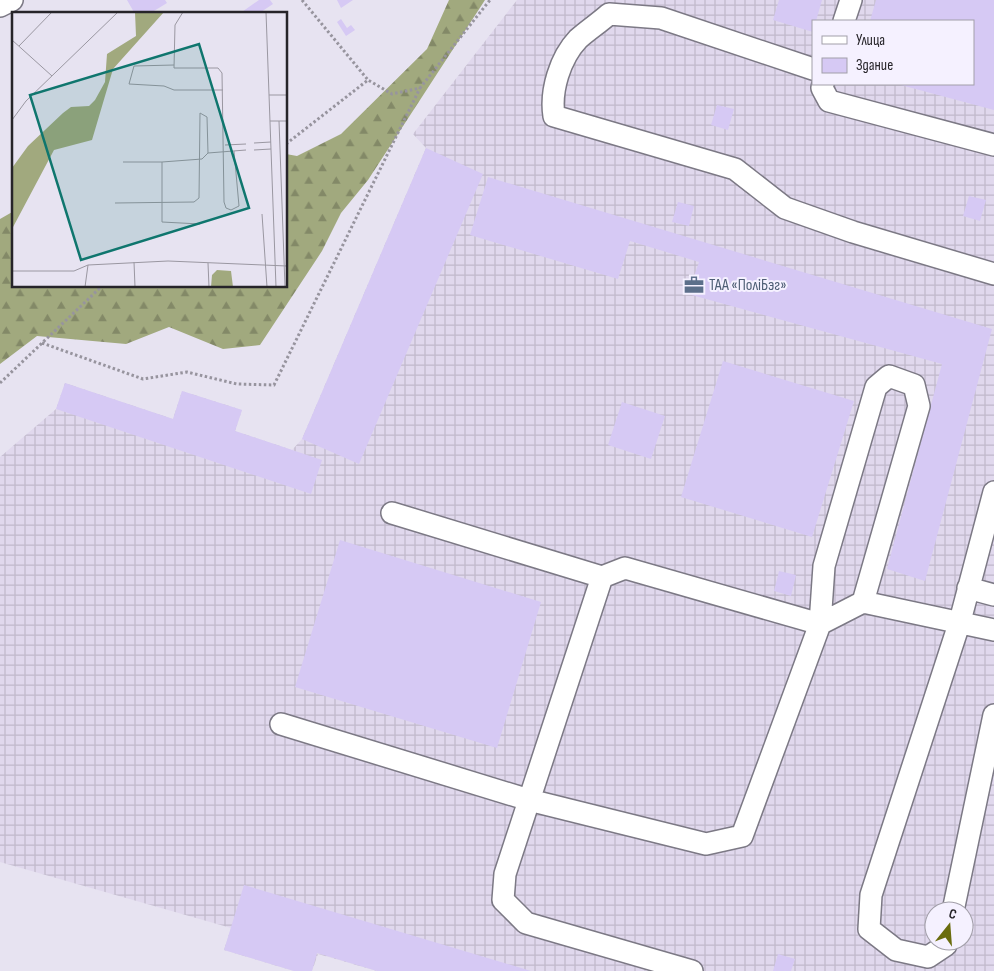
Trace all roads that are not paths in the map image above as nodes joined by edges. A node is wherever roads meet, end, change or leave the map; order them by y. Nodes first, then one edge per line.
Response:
1 (12, 0) edge
2 (851, 0) edge
3 (0, 6) edge
4 (844, 20) edge
5 (812, 68) edge
6 (823, 85) edge
7 (994, 145) edge
8 (994, 274) edge
9 (994, 492) edge
10 (392, 514) dead end
11 (602, 577) junction
12 (968, 588) junction
13 (994, 594) edge
14 (863, 602) junction
15 (960, 621) junction
16 (820, 624) junction
17 (994, 630) edge
18 (994, 715) edge
19 (281, 724) dead end
20 (529, 800) junction
21 (955, 901) edge
22 (937, 951) edge
23 (692, 971) edge

1 - 3 street
2 - 4 street
5 - 8 street
6 - 7 street
9 - 12 street
10 - 11 street
11 - 16 street
11 - 20 street
12 - 13 street
12 - 15 street
14 - 15 street
14 - 16 street
14 - 16 street
15 - 17 street
15 - 22 street
16 - 20 street
18 - 21 street
19 - 20 street
20 - 23 street

